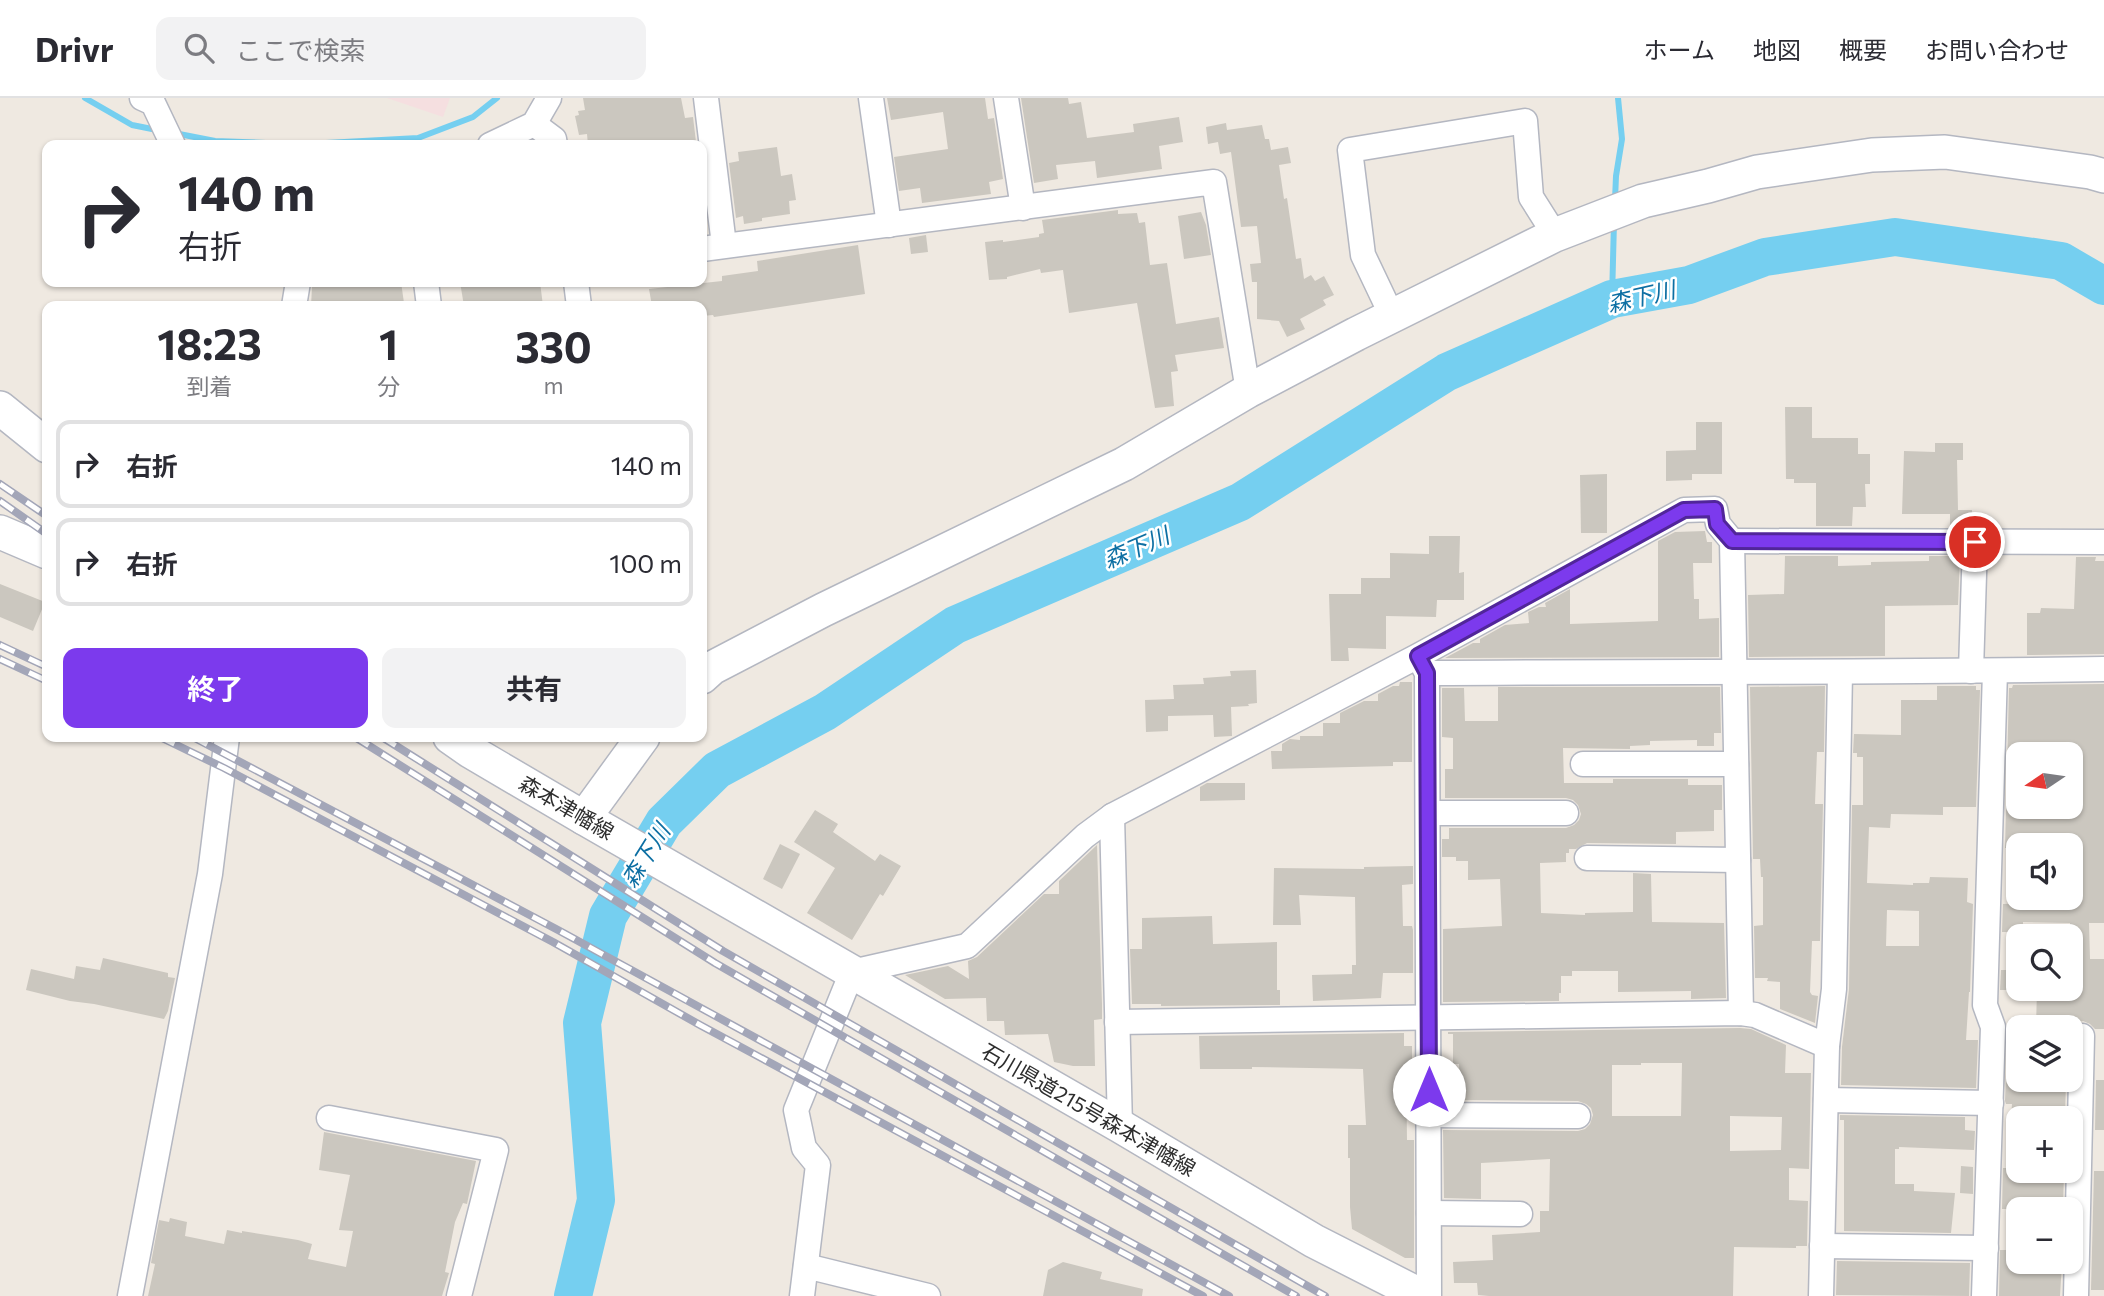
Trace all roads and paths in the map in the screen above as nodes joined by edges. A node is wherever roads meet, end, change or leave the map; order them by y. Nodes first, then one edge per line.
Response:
1 (142, 98) edge
2 (549, 98) edge
3 (706, 98) edge
4 (871, 98) edge
5 (1006, 98) edge
6 (534, 124) junction
7 (168, 135) edge
8 (500, 140) edge
9 (554, 140) edge
10 (2104, 176) edge
11 (1023, 208) junction
12 (889, 225) junction
13 (1555, 235) junction
14 (713, 247) edge
15 (1392, 316) junction
16 (1248, 391) junction
17 (0, 408) edge
18 (42, 442) edge
19 (0, 532) edge
20 (1732, 541) junction
21 (1975, 542) junction
22 (2104, 542) edge
23 (42, 550) edge
24 (1423, 664) junction
25 (2104, 669) edge
26 (1734, 671) junction
27 (1983, 671) junction
28 (707, 672) edge
29 (1840, 673) junction
30 (226, 742) edge
31 (457, 742) edge
32 (639, 742) edge
33 (1583, 764) dead end
34 (1736, 764) junction
35 (1427, 813) junction
36 (1566, 813) dead end
37 (1112, 816) junction
38 (584, 818) junction
39 (1587, 858) dead end
40 (1738, 860) junction
41 (758, 918) joint
42 (852, 972) junction
43 (1741, 1013) junction
44 (1429, 1017) junction
45 (1117, 1022) junction
46 (1827, 1046) junction
47 (2081, 1092) edge
48 (1826, 1100) junction
49 (1991, 1103) junction
50 (1429, 1115) junction
51 (1578, 1116) dead end
52 (329, 1118) dead end
53 (1120, 1126) junction
54 (1429, 1213) junction
55 (1520, 1214) dead end
56 (1822, 1246) junction
57 (1986, 1248) junction
58 (806, 1266) junction
59 (130, 1296) edge
60 (459, 1296) edge
61 (802, 1296) edge
62 (928, 1296) edge
63 (1422, 1296) edge
64 (1429, 1296) edge
65 (1821, 1296) edge
66 (1984, 1296) edge
67 (2076, 1296) edge

1 - 7 street
2 - 6 street
3 - 14 street
4 - 12 street
5 - 11 street
6 - 8 street
6 - 9 street
10 - 13 street
11 - 12 street
11 - 16 street
12 - 14 street
13 - 15 street
13 - 15 street
15 - 16 street
16 - 28 street
17 - 18 street
19 - 23 street
20 - 21 street
20 - 24 street
20 - 26 street
21 - 22 street
21 - 27 street
24 - 26 street
24 - 35 street
24 - 37 street
25 - 27 street
26 - 29 street
26 - 34 street
27 - 29 street
27 - 49 street
29 - 46 street
30 - 59 street
31 - 38 street, 森本津幡線
32 - 38 street
33 - 34 street
34 - 40 street
35 - 36 street
35 - 44 street
37 - 42 street
37 - 45 street
38 - 41 street, 森本津幡線
39 - 40 street
40 - 43 street
41 - 42 street, 石川県道215号森本津幡線
42 - 53 street, 石川県道215号森本津幡線
42 - 58 street
43 - 44 street
43 - 46 street
44 - 45 street
44 - 50 street
45 - 53 street
46 - 48 street
47 - 67 street
48 - 49 street
48 - 56 street
49 - 57 street
50 - 51 street
50 - 54 street
52 - 60 street
53 - 63 street, 石川県道215号森本津幡線
54 - 55 street
54 - 64 street
56 - 57 street
56 - 65 street
57 - 66 street
58 - 61 street
58 - 62 street

